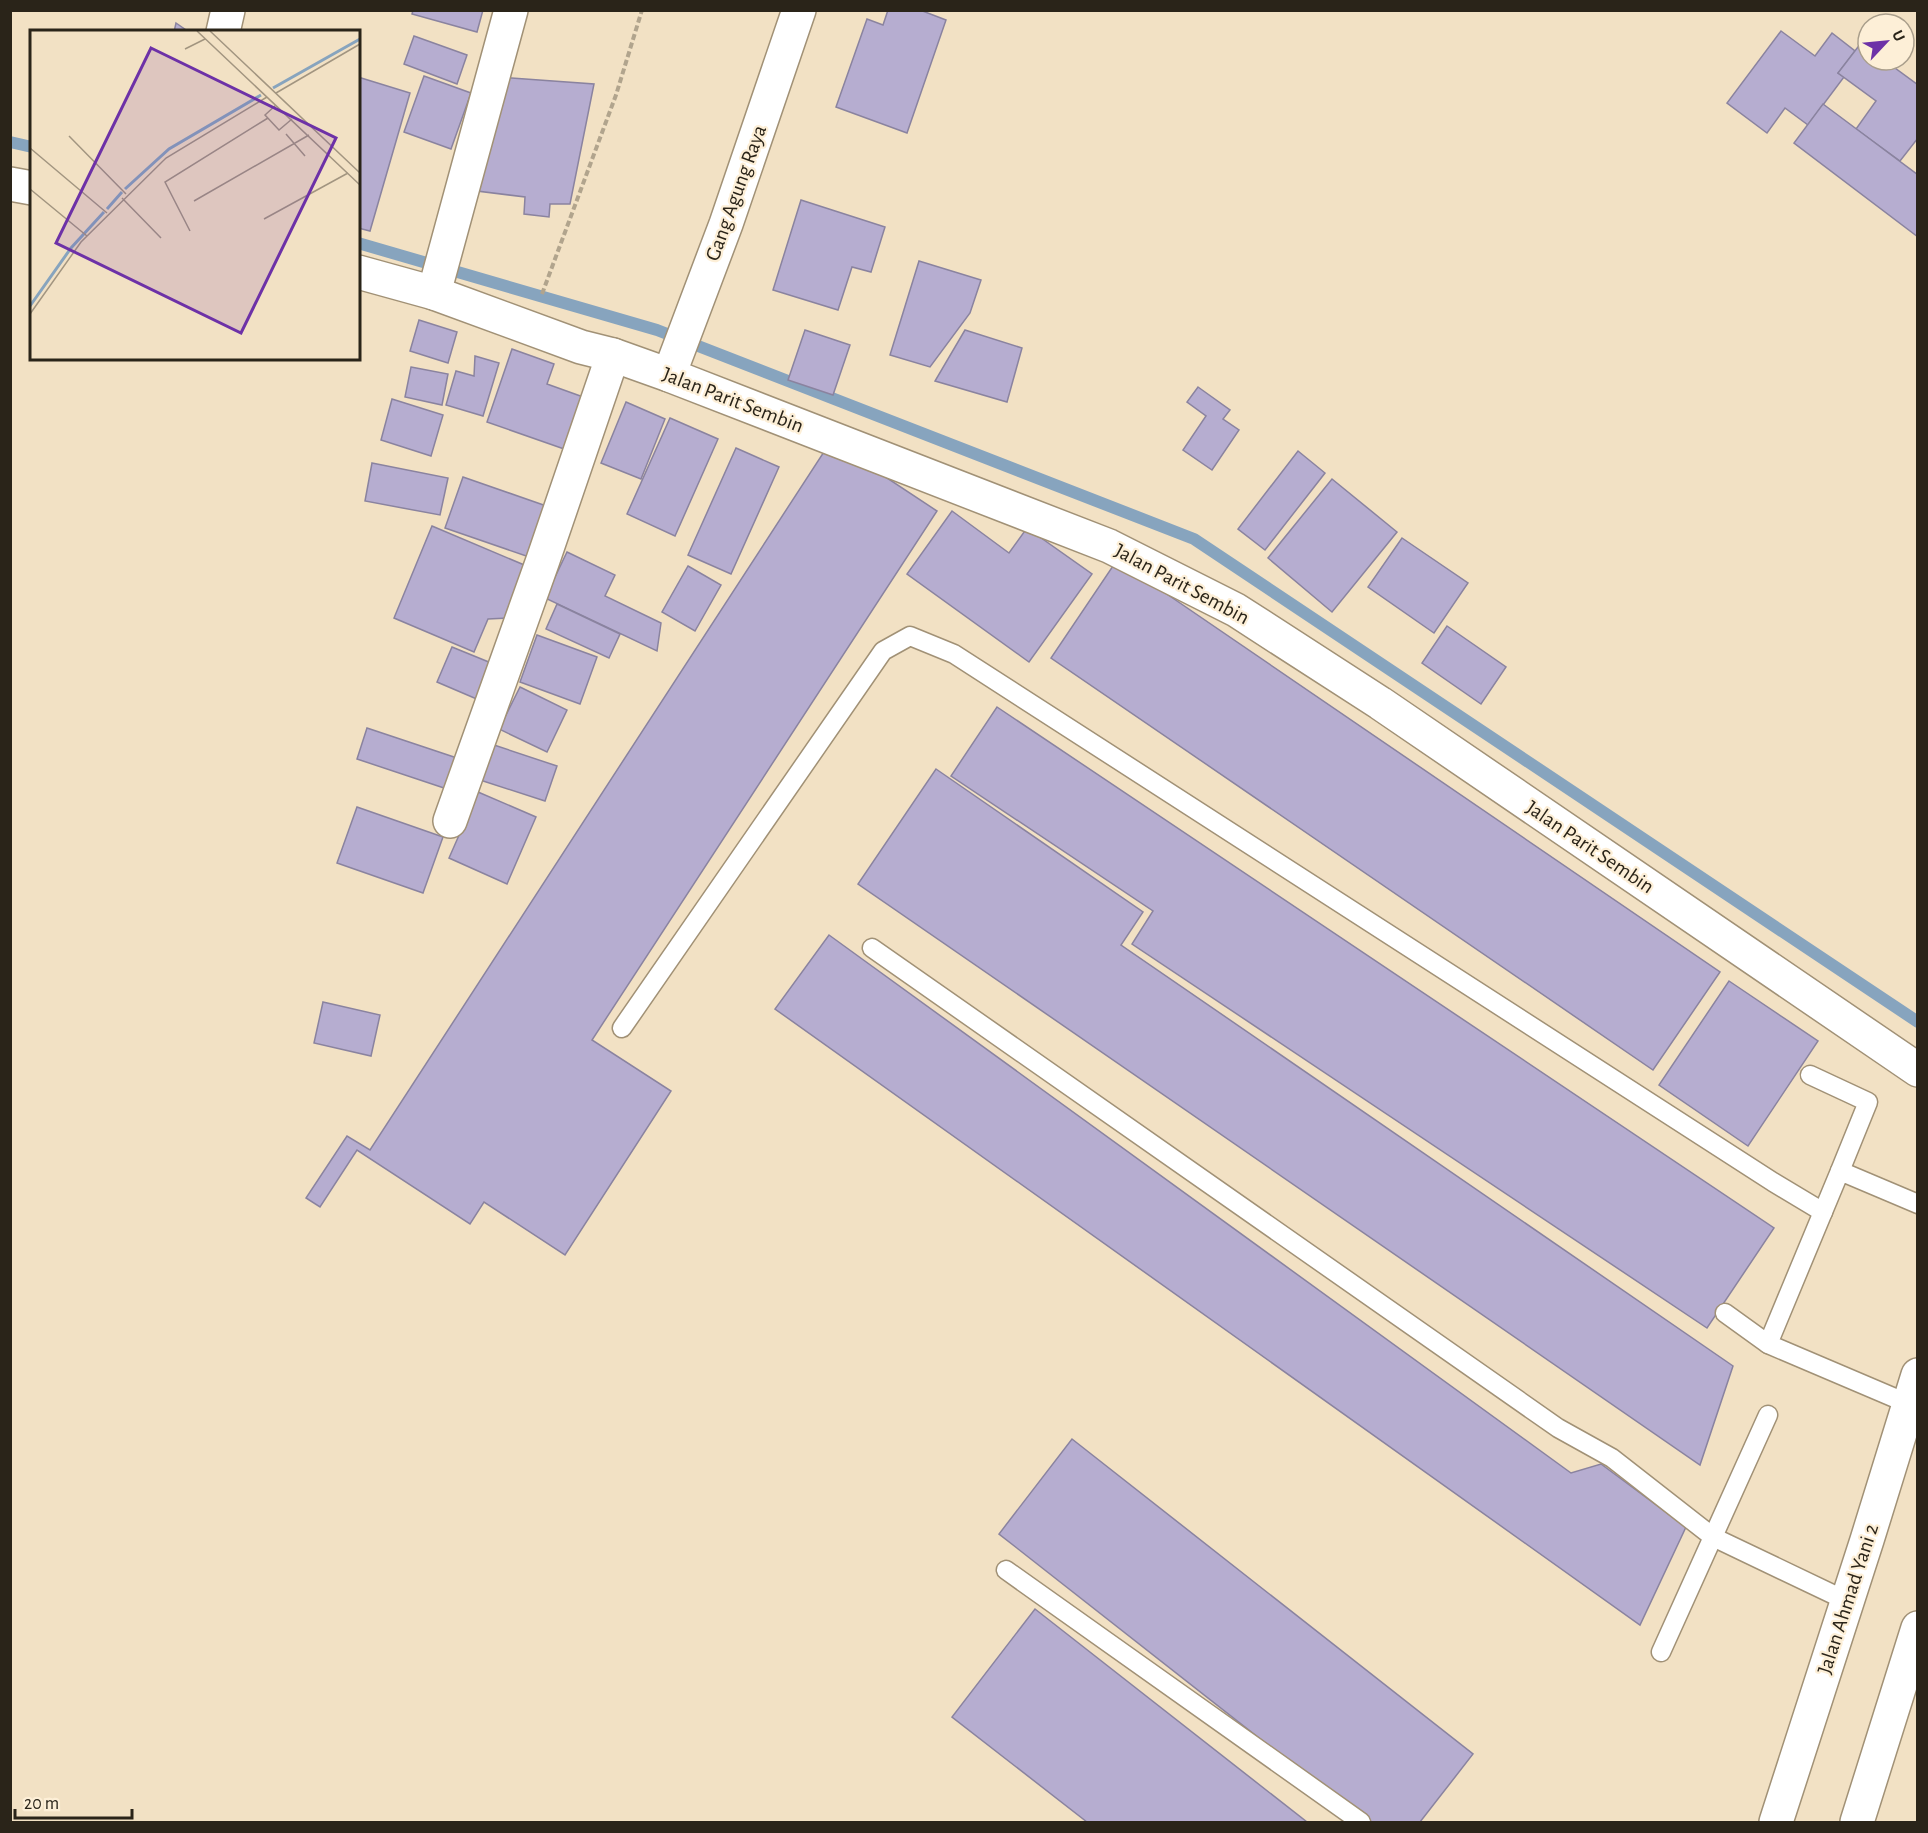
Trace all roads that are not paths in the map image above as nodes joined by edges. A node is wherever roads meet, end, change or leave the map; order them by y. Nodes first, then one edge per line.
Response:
1 (228, 10) edge
2 (511, 10) edge
3 (799, 10) edge
4 (223, 30) edge
5 (10, 184) edge
6 (30, 188) edge
7 (360, 273) edge
8 (434, 293) junction
9 (613, 355) junction
10 (669, 375) junction
11 (450, 821) dead end
12 (872, 948) dead end
13 (622, 1028) dead end
14 (1917, 1070) edge
15 (1810, 1075) dead end
16 (1840, 1172) junction
17 (1917, 1204) edge
18 (1823, 1212) junction
19 (1725, 1313) dead end
20 (1768, 1344) junction
21 (1913, 1389) edge
22 (1768, 1415) dead end
23 (1713, 1537) junction
24 (1006, 1570) dead end
25 (1847, 1601) junction
26 (1917, 1628) edge
27 (1661, 1652) dead end
28 (1361, 1822) edge
29 (1776, 1822) edge
30 (1857, 1822) edge

1 - 4 main road
2 - 8 main road
3 - 10 main road, Gang Agung Raya
5 - 6 main road
7 - 8 main road, Jalan Parit Sembin
8 - 9 main road, Jalan Parit Sembin
9 - 10 main road, Jalan Parit Sembin
9 - 11 main road
10 - 14 main road, Jalan Parit Sembin
12 - 23 lane
13 - 18 lane
15 - 16 lane
16 - 17 lane
16 - 18 lane
18 - 20 lane
19 - 20 lane
20 - 21 lane
21 - 25 main road, Jalan Ahmad Yani 2
22 - 23 lane
23 - 25 lane
23 - 27 lane
24 - 28 lane
25 - 29 main road, Jalan Ahmad Yani 2
26 - 30 main road

